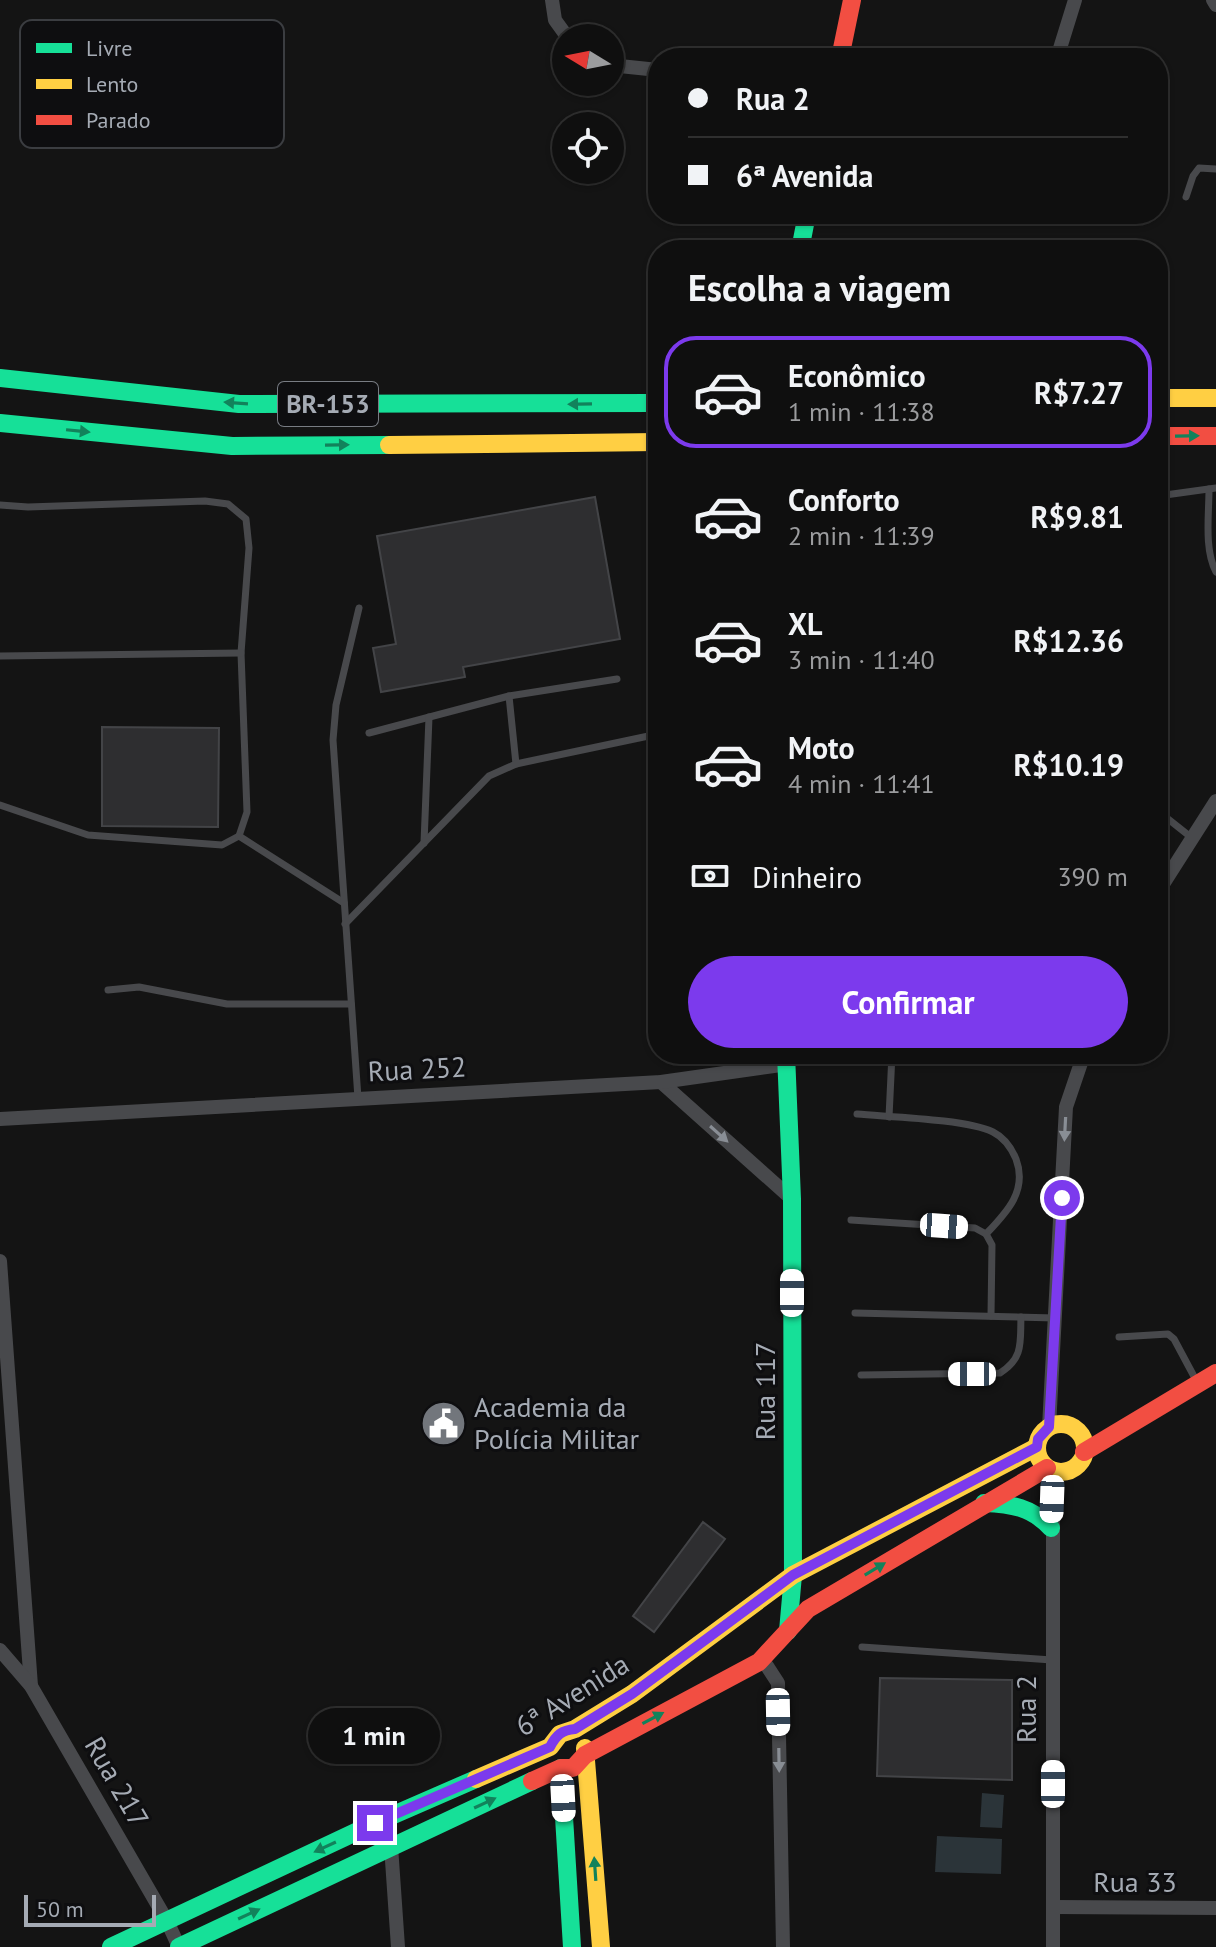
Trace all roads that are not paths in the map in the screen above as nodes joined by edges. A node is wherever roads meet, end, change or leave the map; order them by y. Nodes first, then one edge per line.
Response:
1 (552, 0) edge
2 (852, 0) edge
3 (1075, 0) edge
4 (1213, 0) edge
5 (1216, 5) edge
6 (558, 24) edge
7 (842, 48) edge
8 (1060, 48) edge
9 (624, 66) edge
10 (648, 69) edge
11 (1216, 169) edge
12 (1186, 197) dead end
13 (0, 378) edge
14 (1168, 398) edge
15 (1216, 398) edge
16 (648, 403) edge
17 (0, 423) edge
18 (1168, 436) edge
19 (1216, 436) edge
20 (648, 442) edge
21 (1212, 489) edge
22 (1168, 495) edge
23 (0, 505) edge
24 (1216, 572) edge
25 (359, 608) dead end
26 (241, 653) junction
27 (0, 656) edge
28 (617, 679) dead end
29 (509, 696) junction
30 (429, 717) junction
31 (369, 733) dead end
32 (648, 736) edge
33 (516, 764) junction
34 (1216, 801) edge
35 (0, 805) edge
36 (1168, 819) edge
37 (239, 836) junction
38 (1192, 838) junction
39 (424, 843) junction
40 (1168, 876) edge
41 (344, 903) junction
42 (345, 924) junction
43 (108, 990) dead end
44 (351, 1004) junction
45 (760, 1064) edge
46 (787, 1064) edge
47 (892, 1064) edge
48 (1081, 1064) edge
49 (661, 1082) junction
50 (358, 1098) junction
51 (857, 1114) dead end
52 (889, 1117) junction
53 (0, 1119) edge
54 (792, 1199) junction
55 (851, 1220) dead end
56 (986, 1234) junction
57 (0, 1261) edge
58 (1, 1297) edge
59 (855, 1313) dead end
60 (991, 1316) junction
61 (1021, 1317) junction
62 (1055, 1318) junction
63 (1119, 1337) dead end
64 (1216, 1373) edge
65 (861, 1375) dead end
66 (1198, 1384) junction
67 (1049, 1427) junction
68 (1078, 1430) junction
69 (1118, 1430) junction
70 (1037, 1447) junction
71 (1084, 1452) junction
72 (1050, 1469) junction
73 (984, 1503) junction
74 (1051, 1528) junction
75 (793, 1575) junction
76 (808, 1609) junction
77 (788, 1631) junction
78 (862, 1647) dead end
79 (0, 1650) edge
80 (1052, 1660) junction
81 (759, 1662) junction
82 (31, 1686) junction
83 (575, 1729) junction
84 (550, 1747) junction
85 (585, 1755) junction
86 (561, 1768) junction
87 (375, 1823) junction
88 (391, 1846) junction
89 (1054, 1907) junction
90 (1216, 1908) edge
91 (167, 1921) junction
92 (111, 1947) edge
93 (179, 1947) edge
94 (398, 1947) edge
95 (572, 1947) edge
96 (601, 1947) edge
97 (783, 1947) edge
98 (1053, 1947) edge

1 - 6 street
2 - 7 main road
3 - 8 street
4 - 5 street
9 - 10 street
11 - 12 lane
16 -> 13 main road, BR-153
14 - 15 main road
17 -> 20 main road, BR-153
18 -> 19 main road
21 - 22 lane
21 - 24 lane
23 - 26 lane
25 - 41 lane
26 - 27 lane
26 - 37 lane
28 - 29 lane
29 - 30 lane
29 - 33 lane
30 - 31 lane
30 - 39 lane
32 - 33 lane
33 - 39 lane
34 - 38 street
35 - 37 lane
36 - 38 lane
37 - 41 lane
38 - 40 street
39 - 42 lane
41 - 42 lane
42 - 44 lane
43 - 44 lane
44 - 50 lane
45 - 49 street, Rua 252
46 - 54 main road, Rua 117
47 - 52 lane
48 -> 62 street
49 - 50 street, Rua 252
49 -> 54 street
50 - 53 street, Rua 252
51 - 52 lane
52 - 56 lane
54 - 75 main road, Rua 117
55 - 56 lane
56 - 60 lane
57 - 58 street
58 - 82 street
59 - 60 lane
60 - 61 lane
61 - 62 lane
61 - 65 lane
62 - 67 street
63 - 66 lane
64 - 66 main road
66 - 69 main road
67 - 68 main road
67 - 70 main road
68 - 69 main road
68 - 71 main road
69 - 71 main road
70 - 72 main road
70 - 75 main road, 6ª Avenida
71 - 72 main road
72 - 73 main road, 6ª Avenida
72 - 74 street, Rua 2
73 - 74 main road
76 -> 73 main road, 6ª Avenida
74 - 80 street, Rua 2
75 - 76 main road
75 - 77 main road, Rua 117
75 - 83 main road, 6ª Avenida
76 - 77 main road, 6ª Avenida
77 - 81 main road, 6ª Avenida
78 - 80 lane
79 - 82 street, Rua 217
80 - 89 street, Rua 2
85 -> 81 main road, 6ª Avenida
81 -> 97 street
82 - 91 street, Rua 217
83 - 84 main road, 6ª Avenida
83 - 85 main road
84 - 86 main road
84 - 87 main road, 6ª Avenida
85 - 86 main road, 6ª Avenida
96 -> 85 main road
88 -> 86 main road, 6ª Avenida
86 - 95 main road
87 - 88 street
87 -> 91 main road, 6ª Avenida
93 -> 88 main road, 6ª Avenida
88 - 94 street
89 - 90 street, Rua 33
89 - 98 street, Rua 2
91 - 92 main road, 6ª Avenida
91 - 93 street, Rua 217

